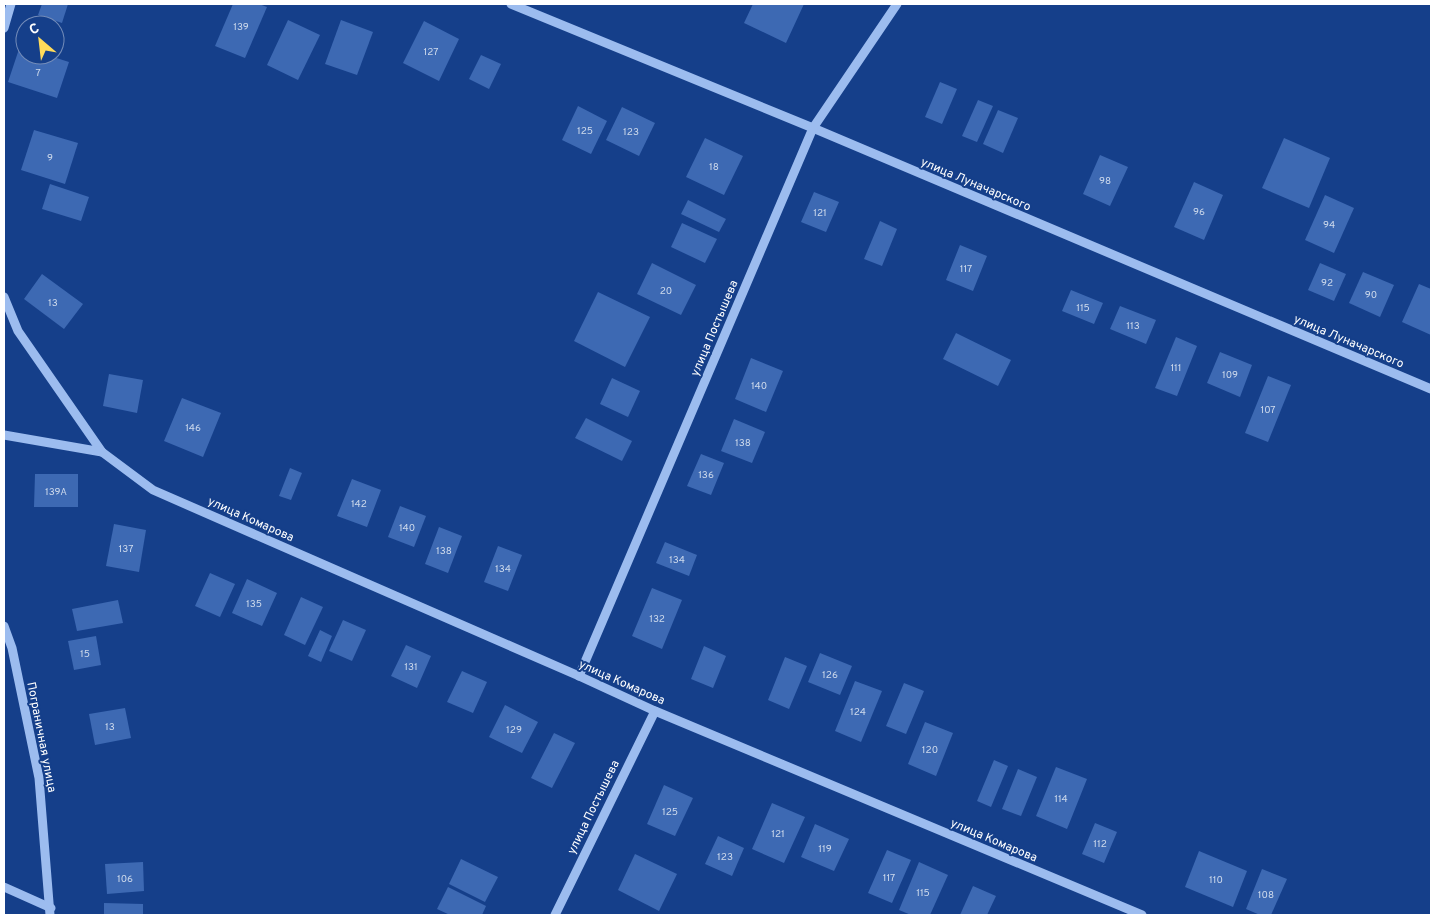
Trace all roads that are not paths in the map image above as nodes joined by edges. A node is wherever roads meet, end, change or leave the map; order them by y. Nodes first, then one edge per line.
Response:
1 (10, 4) edge
2 (510, 4) edge
3 (897, 4) edge
4 (4, 28) edge
5 (813, 128) junction
6 (4, 297) edge
7 (1431, 389) edge
8 (4, 435) edge
9 (102, 452) junction
10 (4, 626) edge
11 (579, 676) junction
12 (655, 711) junction
13 (4, 886) edge
14 (50, 912) edge
15 (555, 915) edge
16 (1142, 915) edge

1 - 4 street
2 - 5 street, улица Луначарского
3 - 5 street, улица Постышева
5 - 7 street, улица Луначарского
5 - 11 street, улица Постышева
6 - 9 street, улица Комарова
8 - 9 street, улица Комарова
9 - 11 street, улица Комарова
10 - 14 street, Пограничная улица
11 - 12 street, улица Комарова
12 - 15 street, улица Постышева
12 - 16 street, улица Комарова
13 - 14 street

